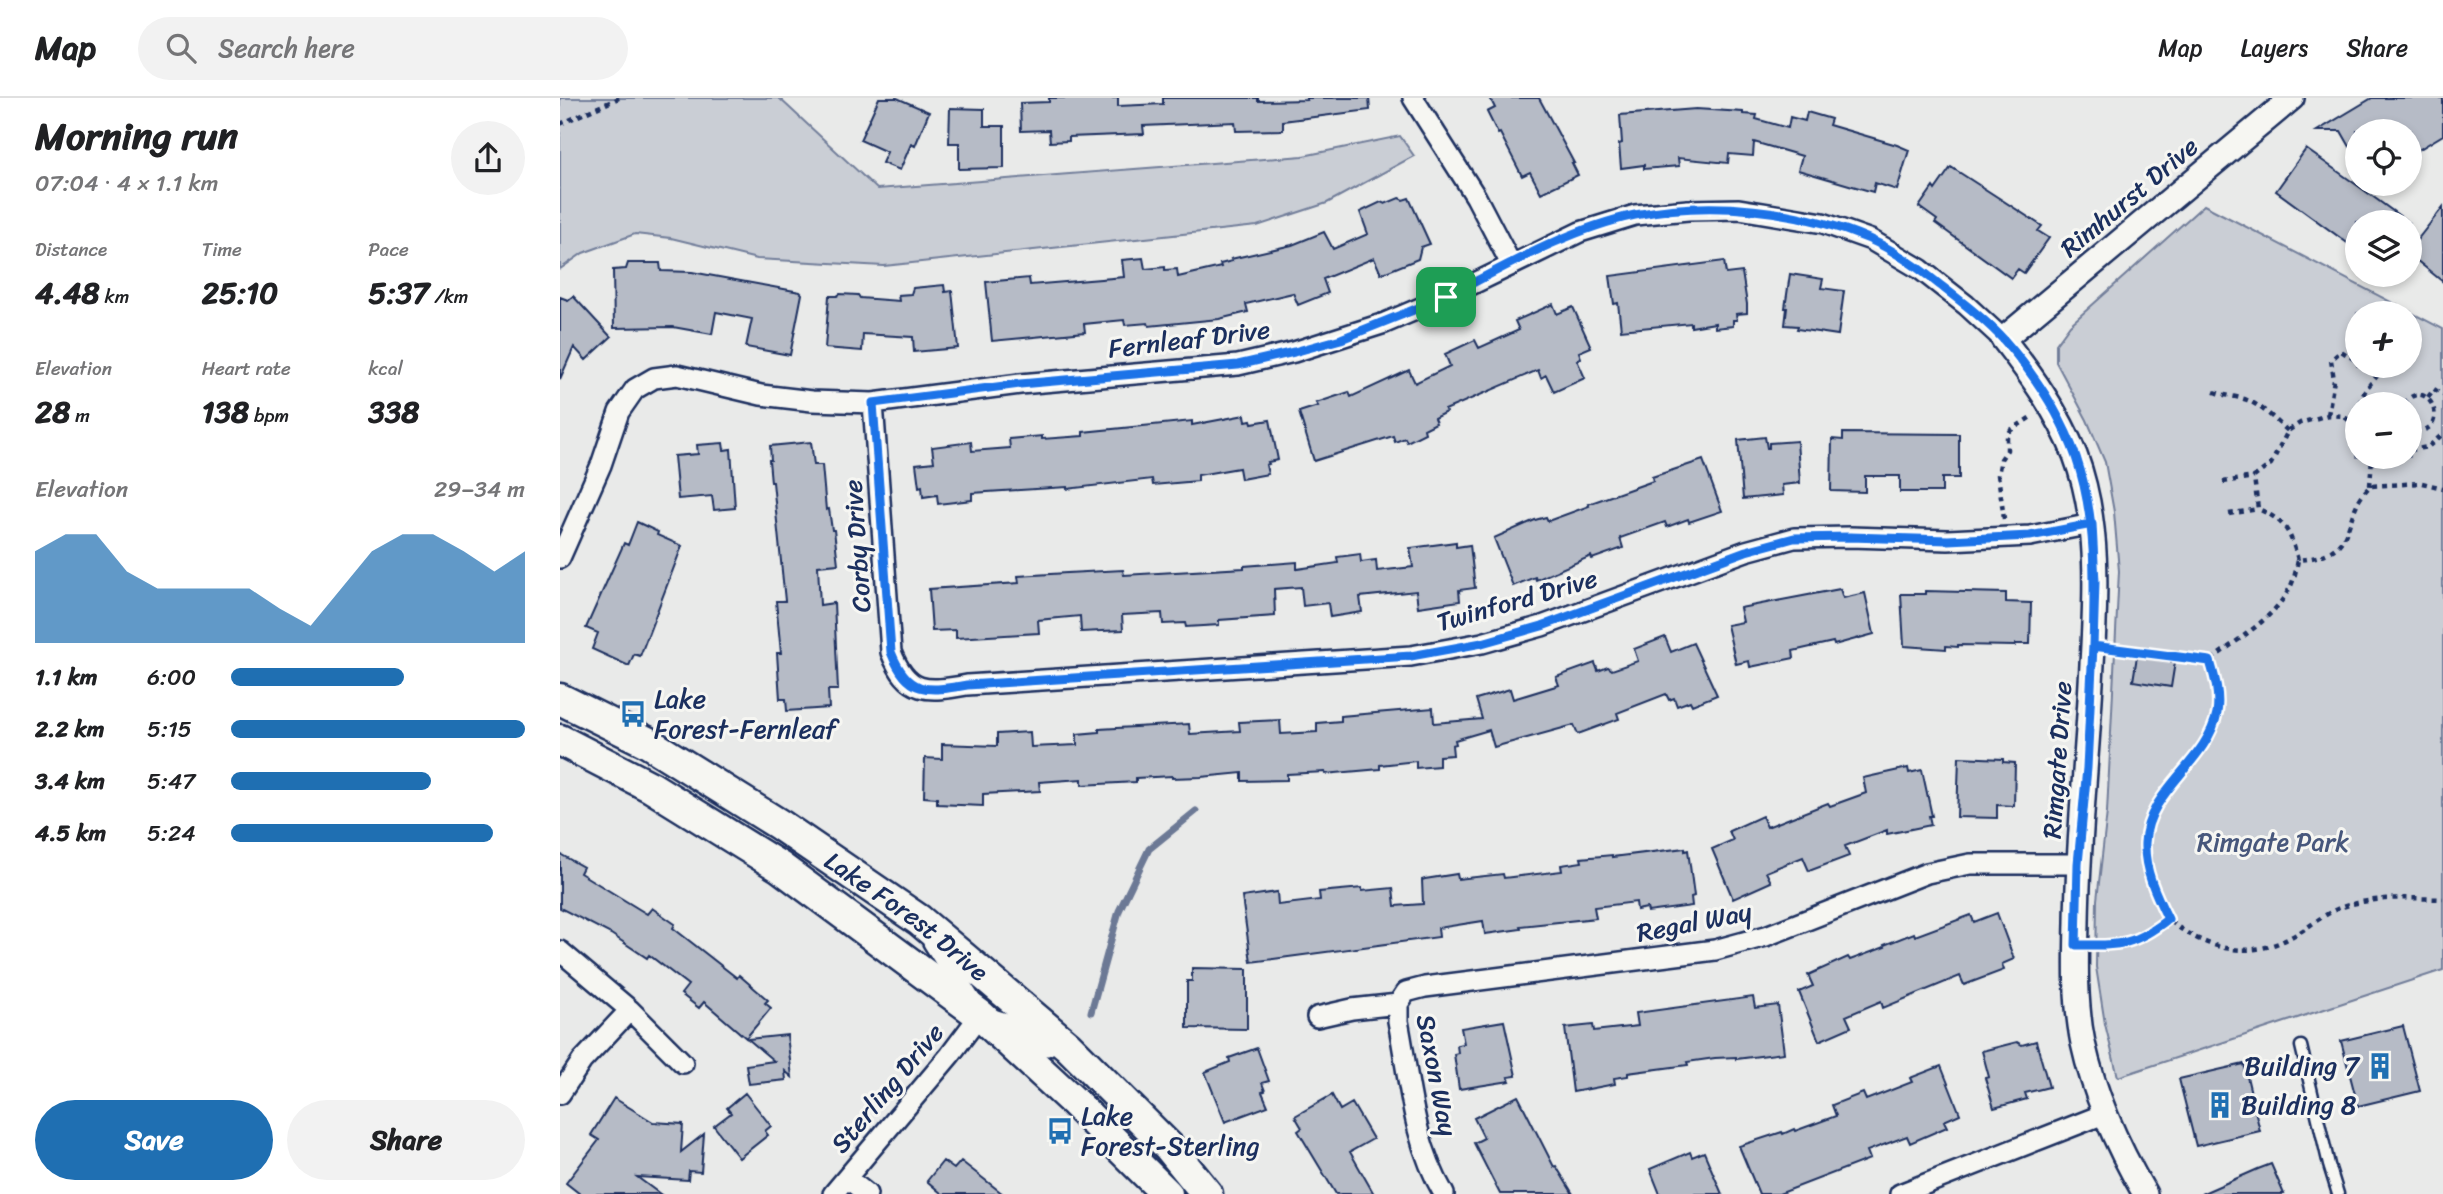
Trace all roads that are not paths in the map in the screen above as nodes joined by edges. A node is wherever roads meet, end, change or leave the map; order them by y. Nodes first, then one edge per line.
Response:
1 (1413, 98) edge
2 (2291, 98) edge
3 (1510, 264) junction
4 (2003, 339) junction
5 (873, 403) junction
6 (2092, 524) junction
7 (560, 558) edge
8 (908, 681) joint
9 (560, 699) edge
10 (560, 740) edge
11 (2078, 864) junction
12 (919, 920) junction
13 (560, 951) edge
14 (1398, 1004) junction
15 (630, 1010) junction
16 (980, 1015) junction
17 (1317, 1017) dead end
18 (2301, 1046) dead end
19 (683, 1063) dead end
20 (560, 1094) edge
21 (1134, 1113) junction
22 (2104, 1114) junction
23 (846, 1178) junction
24 (834, 1194) edge
25 (867, 1194) edge
26 (1167, 1194) edge
27 (1207, 1194) edge
28 (1444, 1194) edge
29 (1900, 1194) edge
30 (2145, 1194) edge
31 (2338, 1194) edge

1 - 3 street
2 - 4 street, Rimhurst Drive
3 - 4 street, Fernleaf Drive
3 - 5 street, Fernleaf Drive
4 - 6 street, Rimgate Drive
5 - 7 street, Fernleaf Drive
5 - 8 street, Corby Drive
6 - 8 street, Twinford Drive
6 - 11 street, Rimgate Drive
9 - 12 main road, Lake Forest Drive
10 - 16 main road, Lake Forest Drive
11 - 14 street, Regal Way
11 - 22 street, Rimgate Drive
12 - 16 street, Sterling Drive
12 - 21 main road, Lake Forest Drive
13 - 15 street
14 - 17 street, Regal Way
14 - 28 street, Saxon Way
15 - 19 street
15 - 20 street
16 - 21 street, Sterling Drive
16 - 23 street, Sterling Drive
16 - 26 main road, Lake Forest Drive
18 - 31 lane
21 - 27 main road, Lake Forest Drive
22 - 29 street
22 - 30 street, Rimgate Drive
23 - 24 street, Sterling Drive
23 - 25 street

